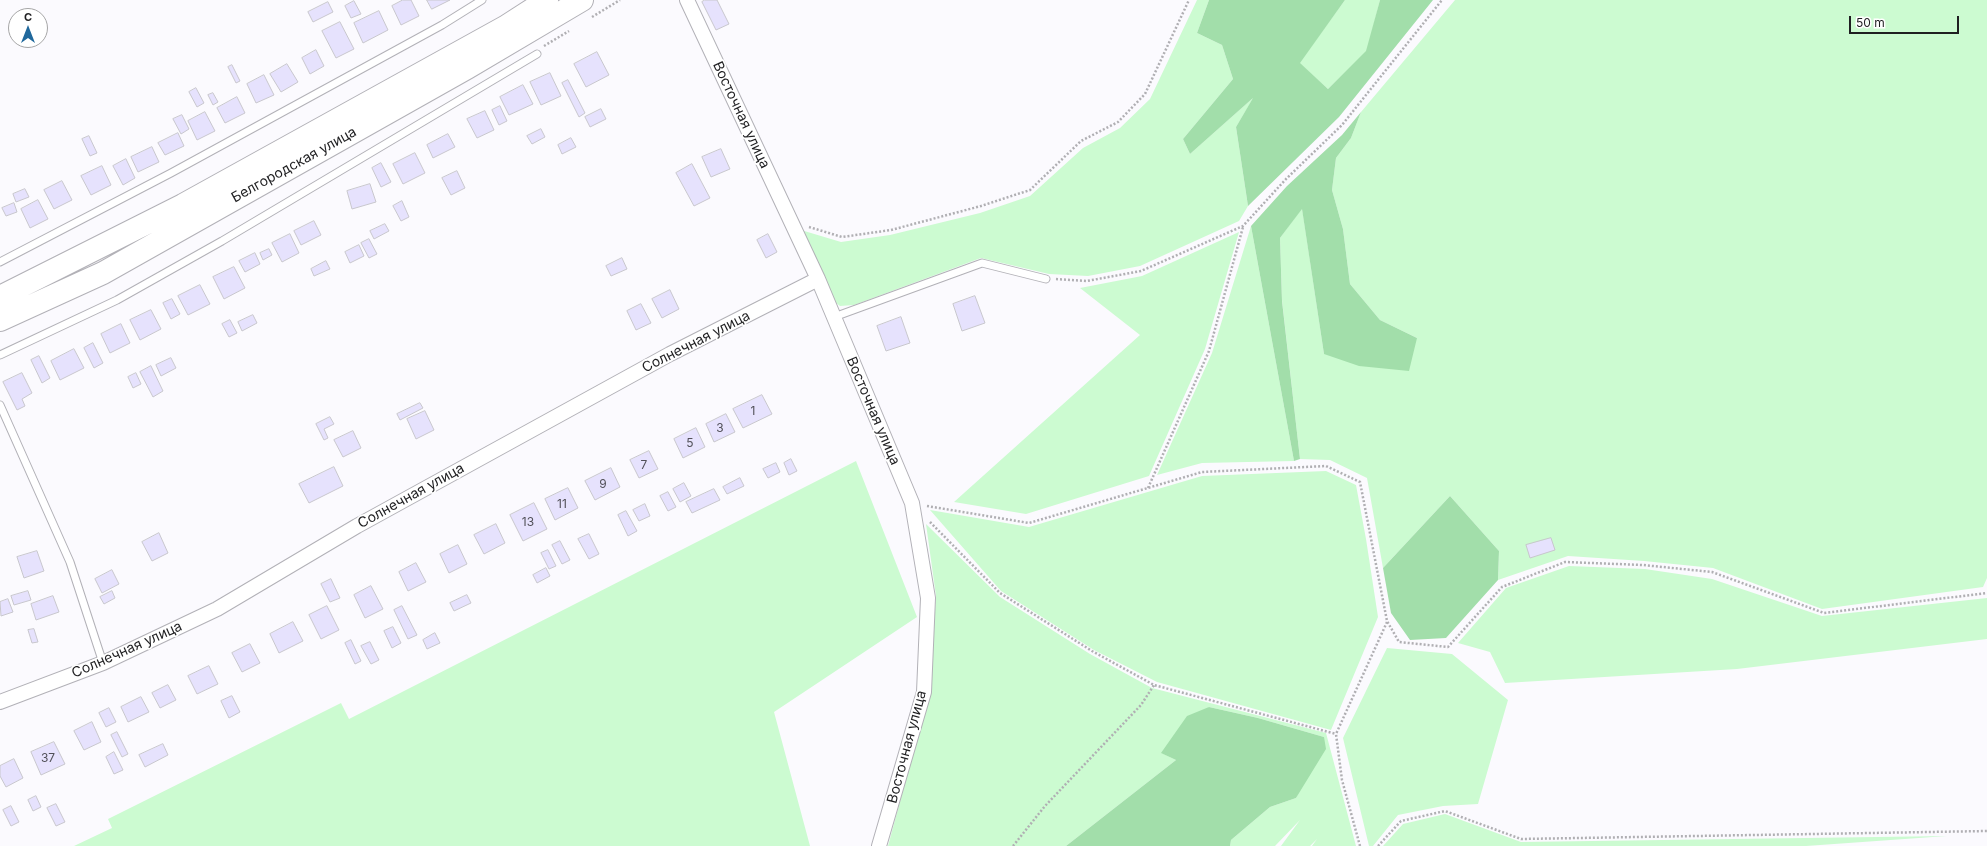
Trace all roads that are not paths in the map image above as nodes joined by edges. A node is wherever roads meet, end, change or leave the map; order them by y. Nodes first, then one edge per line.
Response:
1 (482, 0) edge
2 (547, 0) edge
3 (687, 0) edge
4 (584, 10) edge
5 (537, 54) road end
6 (0, 262) edge
7 (818, 279) junction
8 (1046, 279) road end
9 (0, 297) edge
10 (834, 317) junction
11 (0, 320) edge
12 (0, 355) edge
13 (0, 405) edge
14 (103, 663) junction
15 (0, 702) edge
16 (879, 846) edge

1 - 6 lane
2 - 9 main road, Белгородская улица
3 - 7 street, Восточная улица
4 - 11 main road, Белгородская улица
5 - 12 lane
7 - 10 street, Восточная улица
7 - 14 street, Солнечная улица
8 - 10 lane
10 - 16 street, Восточная улица
13 - 14 lane
14 - 15 street, Солнечная улица

